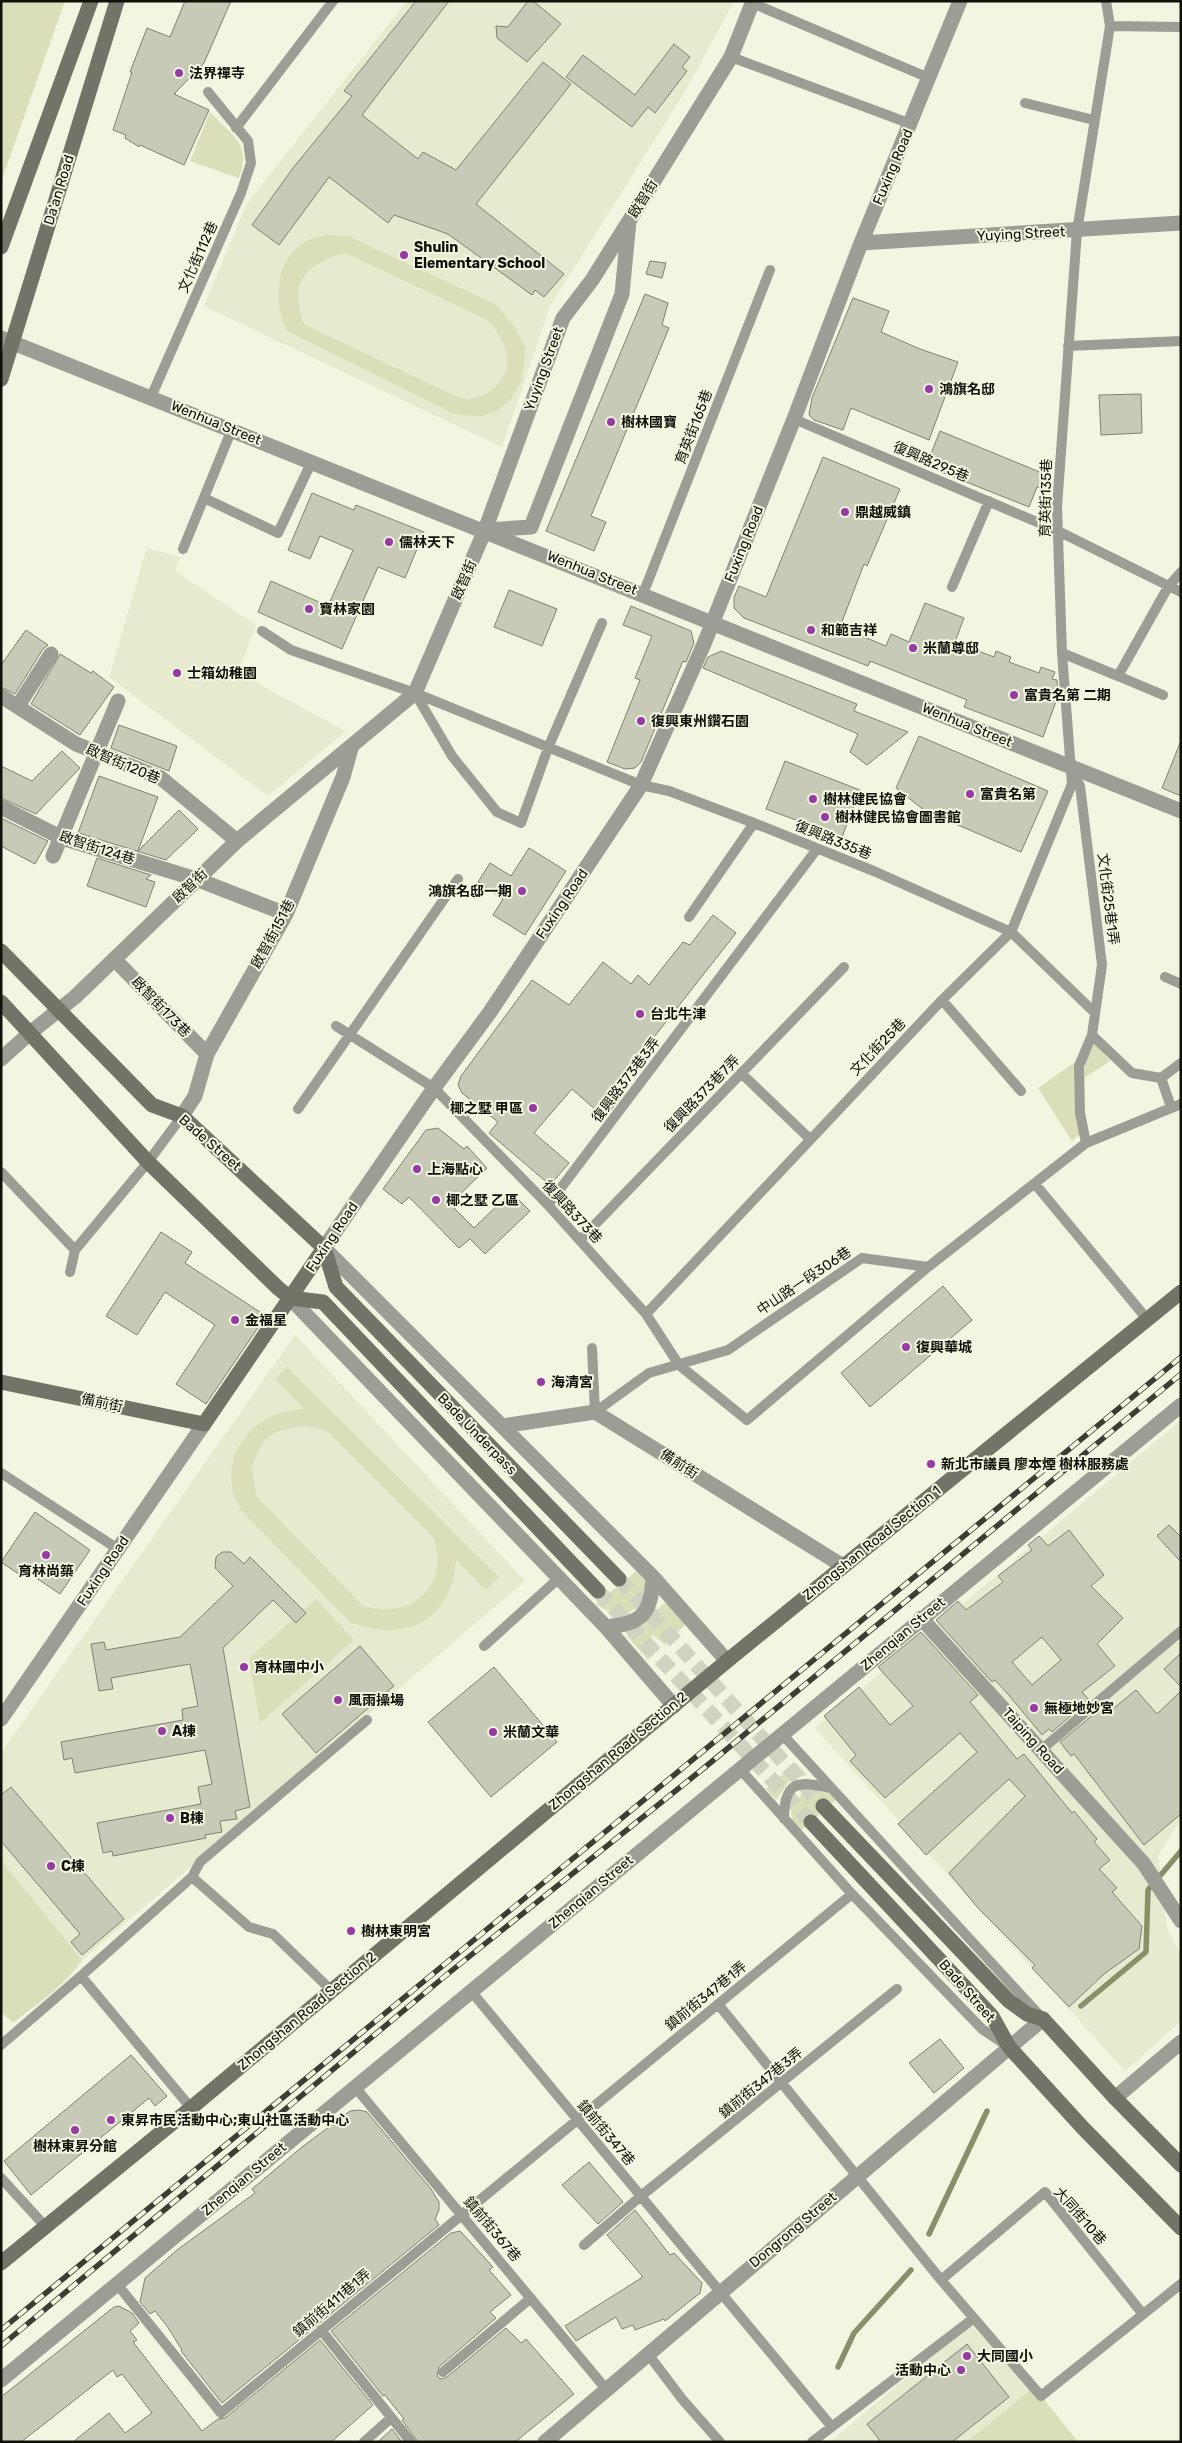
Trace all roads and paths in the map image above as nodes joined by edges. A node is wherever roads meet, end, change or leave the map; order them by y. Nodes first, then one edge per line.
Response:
1 (91, 1) edge
2 (117, 1) edge
3 (334, 1) edge
4 (960, 1) edge
5 (1106, 1) edge
6 (752, 2) edge
7 (1110, 26) junction
8 (1181, 27) edge
9 (731, 57) junction
10 (929, 78) junction
11 (208, 92) dead end
12 (1025, 104) dead end
13 (1094, 120) junction
14 (911, 124) junction
15 (236, 128) junction
16 (629, 220) junction
17 (1181, 223) edge
18 (1077, 231) junction
19 (861, 243) junction
20 (1, 247) edge
21 (770, 270) dead end
22 (7, 340) edge
23 (1181, 341) edge
24 (1068, 346) junction
25 (1, 378) edge
26 (151, 397) junction
27 (794, 419) junction
28 (232, 429) junction
29 (312, 461) junction
30 (204, 498) junction
31 (989, 501) junction
32 (484, 530) junction
33 (1058, 531) junction
34 (183, 549) dead end
35 (1181, 572) edge
36 (952, 587) dead end
37 (1168, 587) junction
38 (1181, 592) edge
39 (643, 594) junction
40 (712, 622) junction
41 (602, 623) dead end
42 (262, 631) dead end
43 (51, 654) dead end
44 (1062, 654) junction
45 (1118, 676) junction
46 (416, 693) junction
47 (1163, 694) dead end
48 (1, 696) edge
49 (118, 701) dead end
50 (18, 706) junction
51 (352, 744) junction
52 (548, 748) junction
53 (98, 752) junction
54 (1071, 767) junction
55 (641, 786) junction
56 (1, 807) edge
57 (1181, 811) edge
58 (754, 823) junction
59 (62, 838) junction
60 (237, 842) junction
61 (817, 849) junction
62 (53, 856) dead end
63 (196, 879) junction
64 (458, 879) dead end
65 (286, 914) junction
66 (689, 917) dead end
67 (1011, 932) junction
68 (1, 951) edge
69 (115, 960) junction
70 (844, 967) dead end
71 (1164, 977) dead end
72 (1181, 984) edge
73 (942, 1000) junction
74 (1, 1002) edge
75 (60, 1009) junction
76 (1094, 1012) junction
77 (336, 1026) dead end
78 (30, 1033) junction
79 (349, 1033) junction
80 (1092, 1035) junction
81 (207, 1054) junction
82 (1, 1059) edge
83 (1181, 1063) edge
84 (741, 1073) junction
85 (1161, 1078) junction
86 (434, 1088) junction
87 (1021, 1091) dead end
88 (1176, 1106) edge
89 (298, 1110) dead end
90 (182, 1116) junction
91 (809, 1138) junction
92 (1086, 1143) junction
93 (148, 1162) junction
94 (1, 1172) edge
95 (1035, 1184) junction
96 (548, 1205) junction
97 (580, 1240) junction
98 (324, 1248) junction
99 (75, 1250) junction
100 (928, 1267) junction
101 (70, 1272) dead end
102 (336, 1287) joint
103 (1181, 1292) edge
104 (290, 1298) junction
105 (646, 1314) junction
106 (1147, 1320) junction
107 (592, 1348) dead end
108 (678, 1365) junction
109 (1, 1382) edge
110 (1181, 1405) edge
111 (595, 1412) junction
112 (204, 1424) junction
113 (502, 1426) junction
114 (1, 1473) edge
115 (118, 1549) junction
116 (843, 1566) junction
117 (653, 1577) junction
118 (559, 1578) junction
119 (619, 1579) tunnel mouth
120 (598, 1591) tunnel mouth
121 (921, 1618) junction
122 (606, 1627) junction
123 (1181, 1630) edge
124 (484, 1646) dead end
125 (727, 1661) junction
126 (674, 1706) junction
127 (4, 1708) edge
128 (367, 1720) dead end
129 (782, 1734) junction
130 (1041, 1750) junction
131 (740, 1769) junction
132 (832, 1788) junction
133 (823, 1806) tunnel mouth
134 (784, 1819) junction
135 (811, 1822) tunnel mouth
136 (192, 1877) junction
137 (852, 1894) junction
138 (1181, 1921) edge
139 (81, 1976) junction
140 (898, 1989) dead end
141 (331, 1990) junction
142 (471, 1991) junction
143 (718, 2004) junction
144 (1043, 2019) junction
145 (1181, 2042) edge
146 (1, 2045) edge
147 (1009, 2047) junction
148 (782, 2084) junction
149 (355, 2087) junction
150 (1115, 2098) junction
151 (191, 2108) junction
152 (578, 2120) junction
153 (1181, 2165) edge
154 (857, 2176) junction
155 (1, 2178) edge
156 (641, 2196) junction
157 (461, 2214) junction
158 (45, 2226) junction
159 (1181, 2228) edge
160 (584, 2245) dead end
161 (1, 2262) edge
162 (941, 2280) junction
163 (118, 2284) junction
164 (1181, 2284) edge
165 (721, 2291) junction
166 (531, 2298) junction
167 (1142, 2313) junction
168 (974, 2318) junction
169 (321, 2330) junction
170 (648, 2354) junction
171 (443, 2372) dead end
172 (1, 2380) edge
173 (606, 2389) junction
174 (391, 2418) junction
175 (832, 2427) junction
176 (364, 2442) edge
177 (411, 2442) edge
178 (545, 2442) edge
179 (720, 2442) edge
180 (812, 2442) edge

1 - 20 street
2 - 22 street, Da'an Road
3 - 15 lane
4 - 10 street, Fuxing Road
5 - 7 lane, 育英街135巷
6 - 9 street, 啟智街
6 - 10 lane
7 - 8 lane
7 - 13 lane, 育英街135巷
9 - 14 lane
9 - 16 street, 啟智街
10 - 14 street, Fuxing Road
11 - 15 lane, 文化街112巷
12 - 13 lane
13 - 18 lane, 育英街135巷
14 - 19 street, Fuxing Road
15 - 26 lane, 文化街112巷
16 - 32 street, Yuying Street
16 - 32 street, 啟智街
17 - 18 street, Yuying Street
18 - 19 street, Yuying Street
18 - 24 lane, 育英街135巷
19 - 27 street, Fuxing Road
21 - 39 lane, 育英街165巷
22 - 25 street, Da'an Road
22 - 26 street, Wenhua Street
23 - 24 lane
24 - 33 lane, 育英街135巷
26 - 28 street, Wenhua Street
27 - 31 lane, 復興路295巷
27 - 40 street, Fuxing Road
28 - 29 street, Wenhua Street
28 - 30 lane
29 - 30 lane
29 - 32 street, Wenhua Street
30 - 34 lane
31 - 33 lane, 復興路295巷
31 - 36 lane
32 - 39 street, Wenhua Street
32 - 46 street, 啟智街
33 - 37 lane, 復興路295巷
33 - 44 lane, 育英街135巷
35 - 37 lane
37 - 38 lane, 復興路295巷
37 - 45 lane
39 - 40 street, Wenhua Street
40 - 54 street, Wenhua Street
40 - 55 street, Fuxing Road
41 - 52 lane
42 - 46 lane, 復興路335巷
43 - 50 street
44 - 45 lane
44 - 54 lane, 育英街135巷
45 - 47 lane
46 - 51 street, 啟智街
46 - 52 lane, 復興路335巷
46 - 52 lane
48 - 50 street, 啟智街120巷
49 - 53 street
50 - 53 street, 啟智街120巷
51 - 60 street, 啟智街
51 - 65 street, 啟智街151巷
52 - 55 lane, 復興路335巷
53 - 59 street
53 - 60 street, 啟智街120巷
54 - 57 street, Wenhua Street
54 - 67 lane, 文化街25巷
54 - 76 lane, 文化街25巷1弄
55 - 58 lane, 復興路335巷
55 - 86 street, Fuxing Road
56 - 59 street, 啟智街124巷
58 - 61 lane, 復興路335巷
58 - 66 lane
59 - 62 street
59 - 63 street, 啟智街124巷
60 - 63 street, 啟智街
61 - 67 lane, 復興路335巷
61 - 96 lane, 復興路373巷3弄
63 - 65 street, 啟智街124巷
63 - 69 street, 啟智街
64 - 79 lane
65 - 81 street, 啟智街151巷
67 - 73 lane, 文化街25巷
67 - 76 lane
68 - 75 street, Bade Street
69 - 75 street, 啟智街
69 - 81 street, 啟智街173巷
70 - 84 lane, 復興路373巷7弄
71 - 72 lane
73 - 87 lane
73 - 91 lane, 文化街25巷
74 - 78 street
75 - 78 street, 啟智街
75 - 90 street, Bade Street
76 - 80 lane, 文化街25巷1弄
77 - 79 lane, 復興路373巷
78 - 82 street, 啟智街
78 - 93 street
79 - 86 lane, 復興路373巷
79 - 89 lane
80 - 85 lane
80 - 92 lane, 文化街25巷1弄
81 - 90 street, 啟智街151巷
83 - 85 lane
84 - 91 lane
84 - 97 lane, 復興路373巷7弄
85 - 88 lane
86 - 96 lane, 復興路373巷
86 - 98 street, Fuxing Road
88 - 92 lane
90 - 93 lane
90 - 98 street, Bade Street
91 - 105 lane, 文化街25巷
92 - 95 lane
93 - 99 lane
93 - 104 street
94 - 99 lane
95 - 100 lane
95 - 106 lane
96 - 97 lane, 復興路373巷
97 - 105 lane, 復興路373巷
98 - 102 street, Bade Street
98 - 104 street, Fuxing Road
98 - 113 street
99 - 101 lane
100 - 108 lane, 中山路一段306巷
100 - 108 lane, 復興路373巷
102 - 119 street, Bade Underpass
103 - 106 street, Zhongshan Road Section 1
104 - 112 street, Fuxing Road
104 - 118 street
104 - 120 street, Bade Underpass
105 - 108 lane, 復興路373巷
106 - 116 street, Zhongshan Road Section 1
107 - 111 lane
108 - 111 lane, 中山路一段306巷
109 - 112 street, 備前街
110 - 121 street, Zhenqian Street
111 - 113 street
111 - 116 street, 備前街
112 - 115 street, Fuxing Road
113 - 117 street
114 - 115 lane
115 - 127 street, Fuxing Road
116 - 125 street, Zhongshan Road Section 1
117 - 122 street
117 - 125 street
118 - 122 street
118 - 124 lane
121 - 129 street, Zhenqian Street
121 - 130 street, Taiping Road
122 - 126 street
123 - 130 lane
125 - 126 street, Zhongshan Road Section 2
126 - 141 street, Zhongshan Road Section 2
128 - 136 lane
129 - 131 street, Zhenqian Street
129 - 132 lane
130 - 138 street, Taiping Road
131 - 134 lane
131 - 142 street, Zhenqian Street
132 - 134 lane
132 - 144 lane
133 - 144 street, Bade Street
134 - 137 lane
135 - 147 street, Bade Street
136 - 139 lane
136 - 141 lane
137 - 143 lane, 鎮前街347巷1弄
137 - 147 lane
139 - 146 lane
139 - 151 lane
140 - 148 lane, 鎮前街347巷3弄
141 - 151 street, Zhongshan Road Section 2
142 - 149 street, Zhenqian Street
142 - 152 lane, 鎮前街347巷
143 - 148 lane
143 - 152 lane, 鎮前街347巷1弄
144 - 147 street, Dongrong Street
144 - 150 street, Bade Street
145 - 150 street
147 - 154 street, Dongrong Street
147 - 159 street, Bade Street
148 - 154 lane
148 - 156 lane, 鎮前街347巷3弄
149 - 157 lane, 鎮前街367巷
149 - 163 street, Zhenqian Street
150 - 153 street, Bade Street
151 - 158 street, Zhongshan Road Section 2
152 - 156 lane, 鎮前街347巷
152 - 157 lane, 鎮前街347巷1弄
154 - 162 lane
154 - 165 street, Dongrong Street
155 - 158 lane
156 - 160 lane, 鎮前街347巷3弄
156 - 165 lane, 鎮前街347巷
157 - 166 lane, 鎮前街367巷
157 - 169 lane, 鎮前街411巷1弄
158 - 161 street, Zhongshan Road Section 2
162 - 167 lane, 大同街10巷
162 - 168 lane
163 - 169 lane, 鎮前街411巷1弄
163 - 172 street, Zhenqian Street
164 - 167 lane
165 - 170 street, Dongrong Street
165 - 175 lane, 鎮前街347巷
166 - 171 lane
166 - 173 lane, 鎮前街367巷
167 - 168 lane
168 - 175 lane
169 - 174 lane
170 - 173 street, Dongrong Street
170 - 179 lane
173 - 178 street, Dongrong Street
174 - 176 lane
174 - 177 lane
175 - 180 lane

